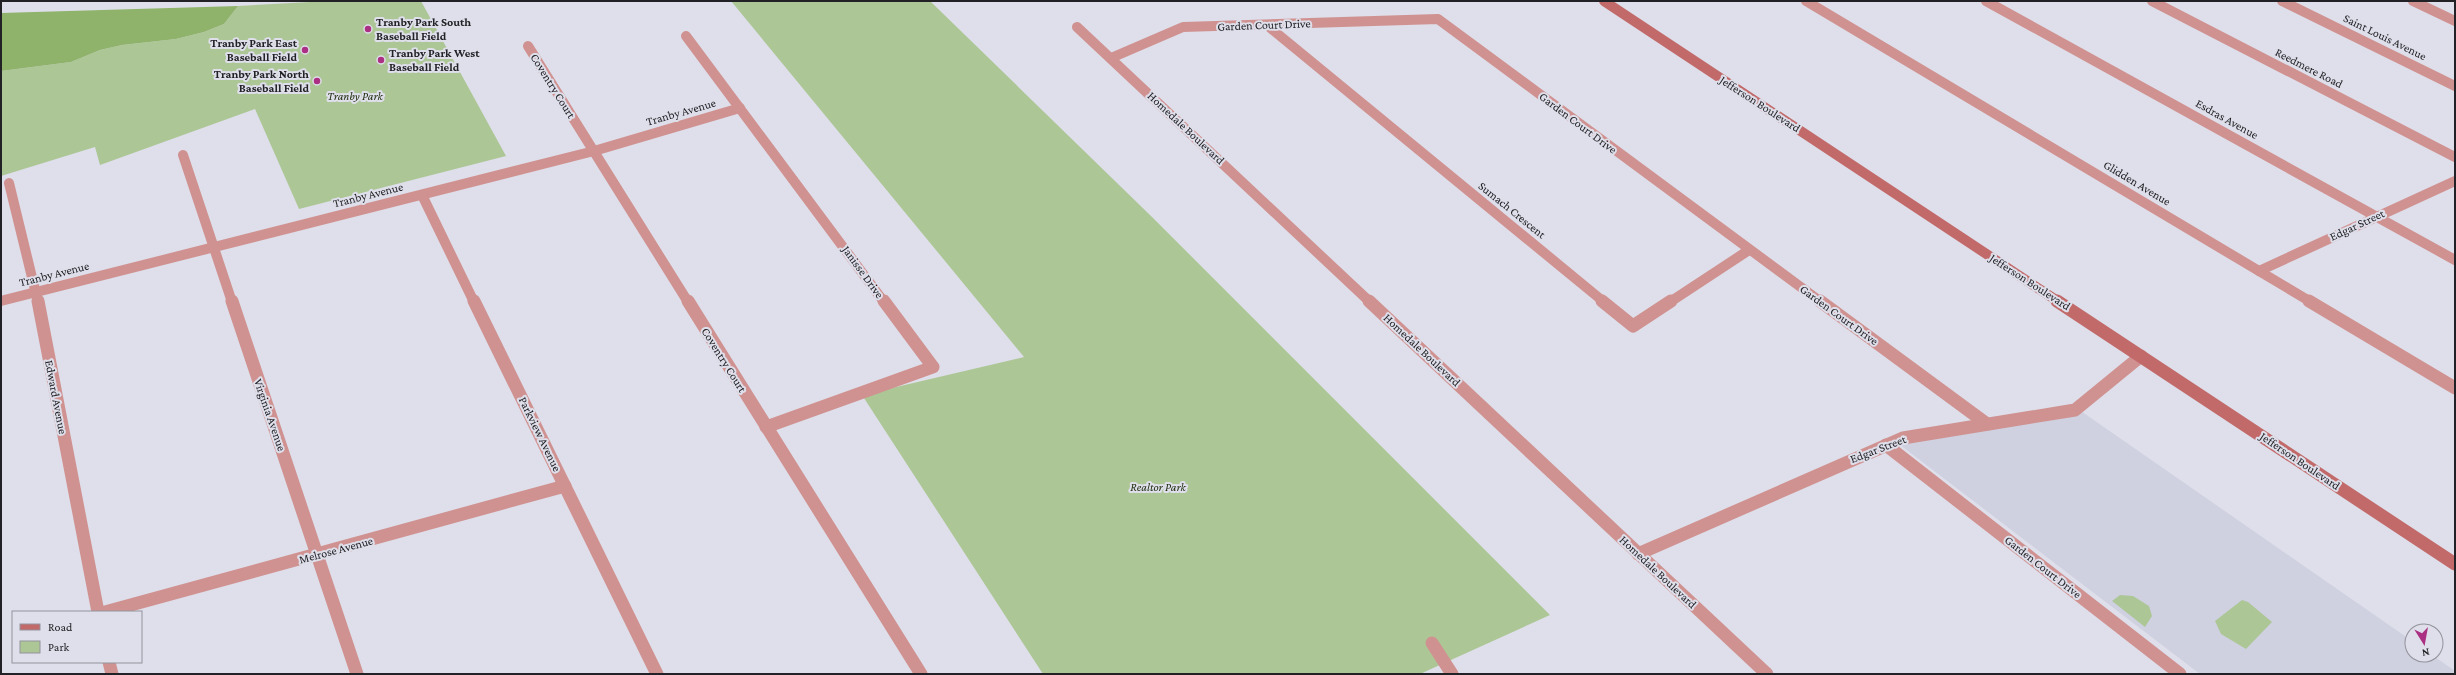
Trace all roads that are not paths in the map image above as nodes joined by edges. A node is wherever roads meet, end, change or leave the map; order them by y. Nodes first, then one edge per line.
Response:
1 (1604, 1) edge
2 (1806, 1) edge
3 (1986, 1) edge
4 (2152, 1) edge
5 (2282, 1) edge
6 (2413, 1) edge
7 (2455, 21) edge
8 (1268, 26) junction
9 (1077, 27) dead end
10 (686, 36) dead end
11 (528, 46) dead end
12 (1111, 58) junction
13 (2455, 86) edge
14 (740, 108) junction
15 (594, 151) junction
16 (183, 155) dead end
17 (2455, 157) edge
18 (2455, 181) edge
19 (9, 183) dead end
20 (422, 195) junction
21 (2376, 216) junction
22 (213, 246) junction
23 (1749, 250) junction
24 (2455, 260) edge
25 (2259, 271) junction
26 (36, 292) junction
27 (1, 301) edge
28 (2141, 356) junction
29 (2455, 388) edge
30 (1987, 424) junction
31 (766, 427) junction
32 (1886, 445) junction
33 (565, 486) junction
34 (1638, 554) junction
35 (318, 556) junction
36 (2455, 564) edge
37 (98, 611) edge
38 (109, 611) edge
39 (1432, 643) dead end
40 (109, 663) edge
41 (112, 674) edge
42 (357, 674) edge
43 (656, 674) edge
44 (921, 674) edge
45 (1452, 674) edge
46 (1767, 674) edge
47 (2180, 674) edge

1 - 28 street, Jefferson Boulevard
2 - 25 street, Glidden Avenue
3 - 21 street, Esdras Avenue
4 - 17 street, Reedmere Road
5 - 13 street, Saint Louis Avenue
6 - 7 street
8 - 12 street, Garden Court Drive
8 - 23 street, Garden Court Drive
8 - 23 street, Sumach Crescent
9 - 12 street, Homedale Boulevard
10 - 14 street, Janisse Drive
11 - 15 street, Coventry Court
12 - 34 street, Homedale Boulevard
14 - 15 street, Tranby Avenue
14 - 31 street, Janisse Drive
15 - 20 street, Tranby Avenue
15 - 31 street, Coventry Court
16 - 22 street, Virginia Avenue
18 - 21 street, Edgar Street
19 - 26 street, Edward Avenue
20 - 22 street, Tranby Avenue
20 - 33 street, Parkview Avenue
21 - 24 street, Esdras Avenue
21 - 25 street, Edgar Street
22 - 26 street, Tranby Avenue
22 - 35 street, Virginia Avenue
23 - 30 street, Garden Court Drive
25 - 29 street, Glidden Avenue
26 - 27 street, Tranby Avenue
26 - 37 street, Edward Avenue
28 - 30 street, Edgar Street
28 - 36 street, Jefferson Boulevard
30 - 32 street, Edgar Street
31 - 44 street, Coventry Court
32 - 34 street, Edgar Street
32 - 47 street, Garden Court Drive
33 - 35 street, Melrose Avenue
33 - 43 street, Parkview Avenue
34 - 46 street, Homedale Boulevard
35 - 38 street, Melrose Avenue
35 - 42 street, Virginia Avenue
39 - 45 street
40 - 41 street

